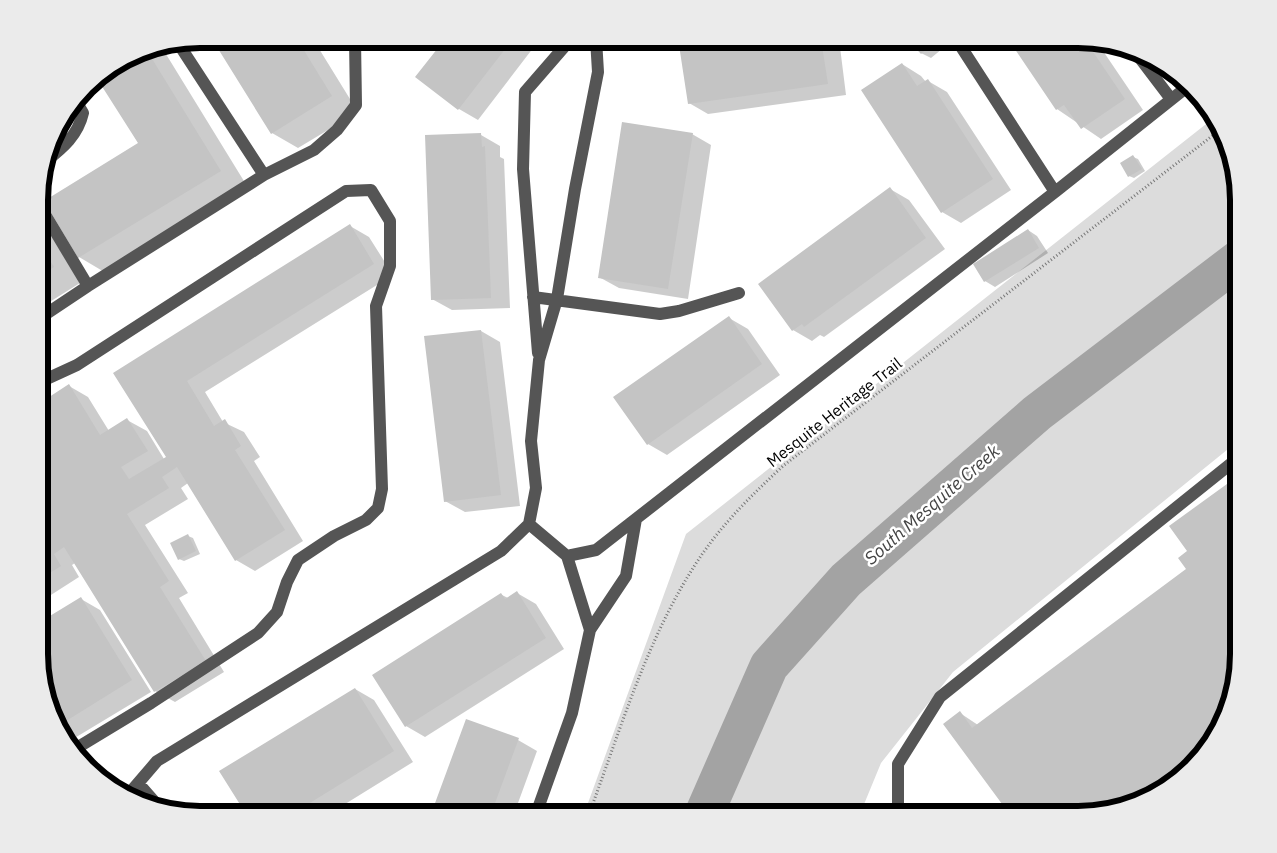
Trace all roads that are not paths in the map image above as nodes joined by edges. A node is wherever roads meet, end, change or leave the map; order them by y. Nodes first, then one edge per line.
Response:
1 (355, 47) edge
2 (564, 47) edge
3 (596, 47) edge
4 (961, 47) edge
5 (182, 49) edge
6 (1143, 62) edge
7 (1183, 90) edge
8 (1171, 99) junction
9 (79, 107) edge
10 (55, 154) edge
11 (264, 175) junction
12 (1055, 192) junction
13 (48, 219) edge
14 (88, 286) junction
15 (739, 293) dead end
16 (534, 297) junction
17 (557, 299) junction
18 (48, 313) edge
19 (539, 360) junction
20 (48, 378) edge
21 (1229, 465) edge
22 (636, 519) junction
23 (529, 524) junction
24 (567, 556) junction
25 (590, 630) junction
26 (80, 747) edge
27 (138, 783) junction
28 (132, 790) edge
29 (150, 797) edge
30 (898, 805) edge
31 (539, 806) edge

1 - 11 lane
2 - 16 lane
3 - 17 lane
4 - 12 lane
5 - 11 lane
6 - 8 lane
7 - 8 lane
8 - 12 lane
9 - 10 lane
11 - 14 lane
12 - 22 lane
13 - 14 lane
14 - 18 lane
15 - 17 lane
16 - 17 lane
16 - 19 lane
17 - 19 lane
19 - 23 lane
20 - 26 lane
21 - 30 lane
22 - 24 lane
22 - 25 lane
23 - 24 lane
23 - 27 lane
24 - 25 lane
25 - 31 lane
27 - 28 lane
27 - 29 lane

